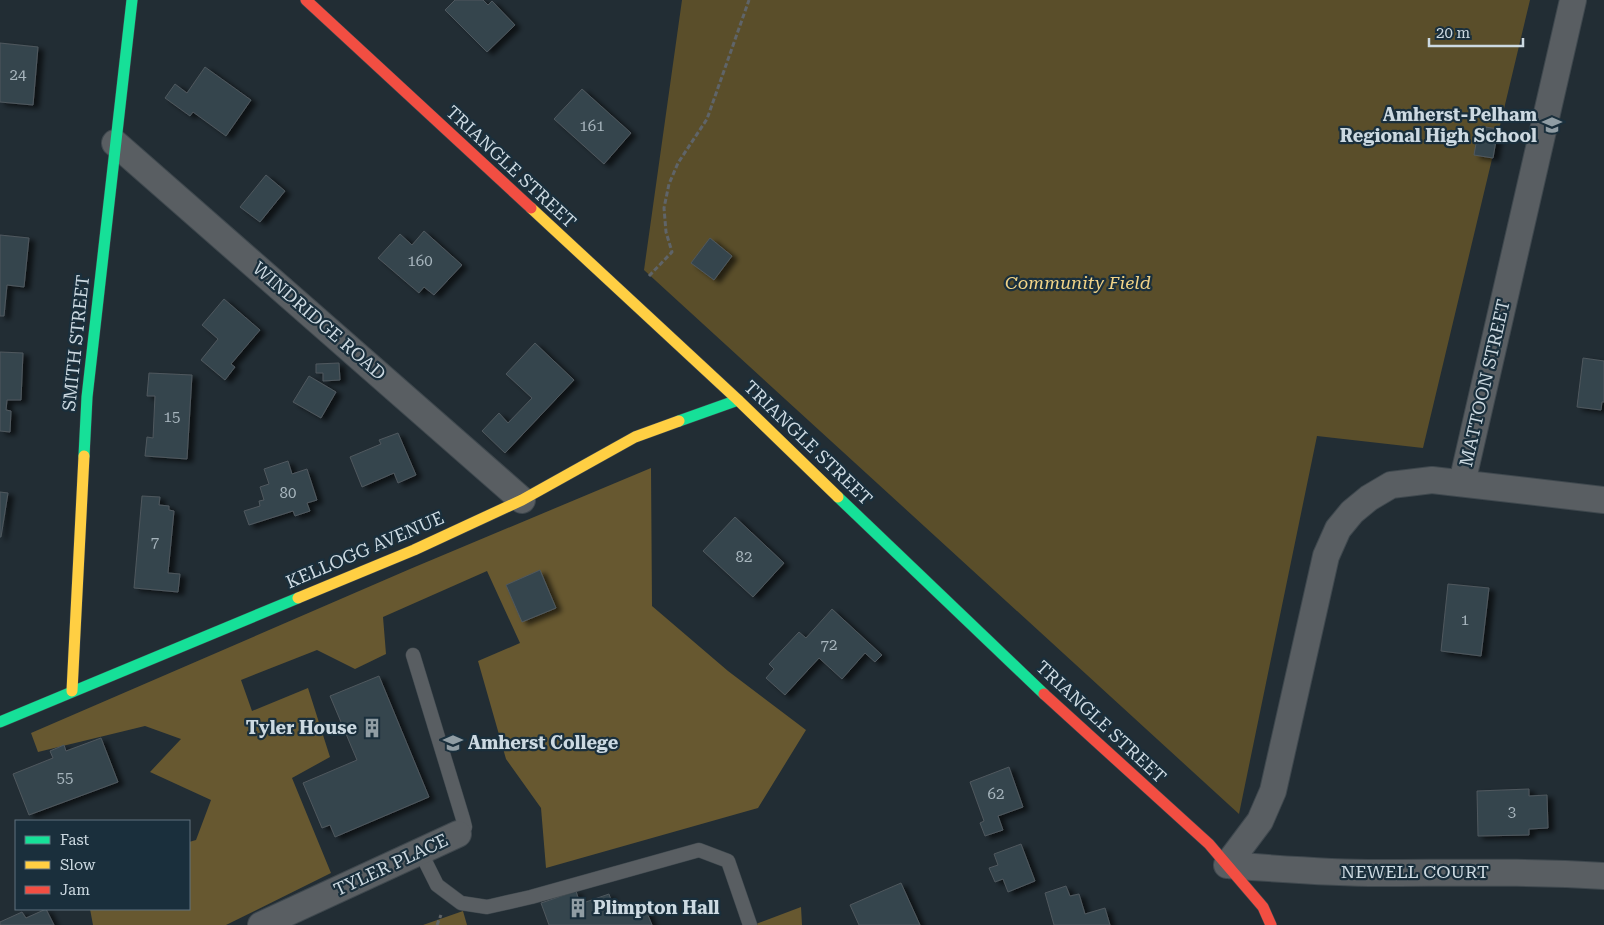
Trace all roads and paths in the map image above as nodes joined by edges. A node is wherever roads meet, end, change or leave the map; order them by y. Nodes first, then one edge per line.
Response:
1 (132, 0) edge
2 (306, 0) edge
3 (749, 0) edge
4 (1573, 0) edge
5 (115, 143) junction
6 (644, 282) dead end
7 (738, 400) junction
8 (1462, 483) junction
9 (522, 500) junction
10 (1604, 500) edge
11 (413, 655) dead end
12 (72, 691) junction
13 (0, 722) edge
14 (458, 834) joint
15 (420, 852) junction
16 (1227, 865) junction
17 (1604, 876) edge
18 (261, 925) edge
19 (750, 925) edge
20 (1271, 925) edge

1 - 5 street, SMITH STREET
2 - 7 street, TRIANGLE STREET
3 - 6 path
4 - 8 street, MATTOON STREET
5 - 9 street, WINDRIDGE ROAD
5 - 12 street, SMITH STREET
7 - 9 street, KELLOGG AVENUE
7 - 16 street, TRIANGLE STREET
8 - 10 street
8 - 16 street, MATTOON STREET
9 - 12 street, KELLOGG AVENUE
11 - 14 lane, TYLER PLACE
12 - 13 street, KELLOGG AVENUE
14 - 15 street, TYLER PLACE
15 - 18 street, TYLER PLACE
15 - 19 lane
16 - 17 street, NEWELL COURT
16 - 20 street, TRIANGLE STREET

